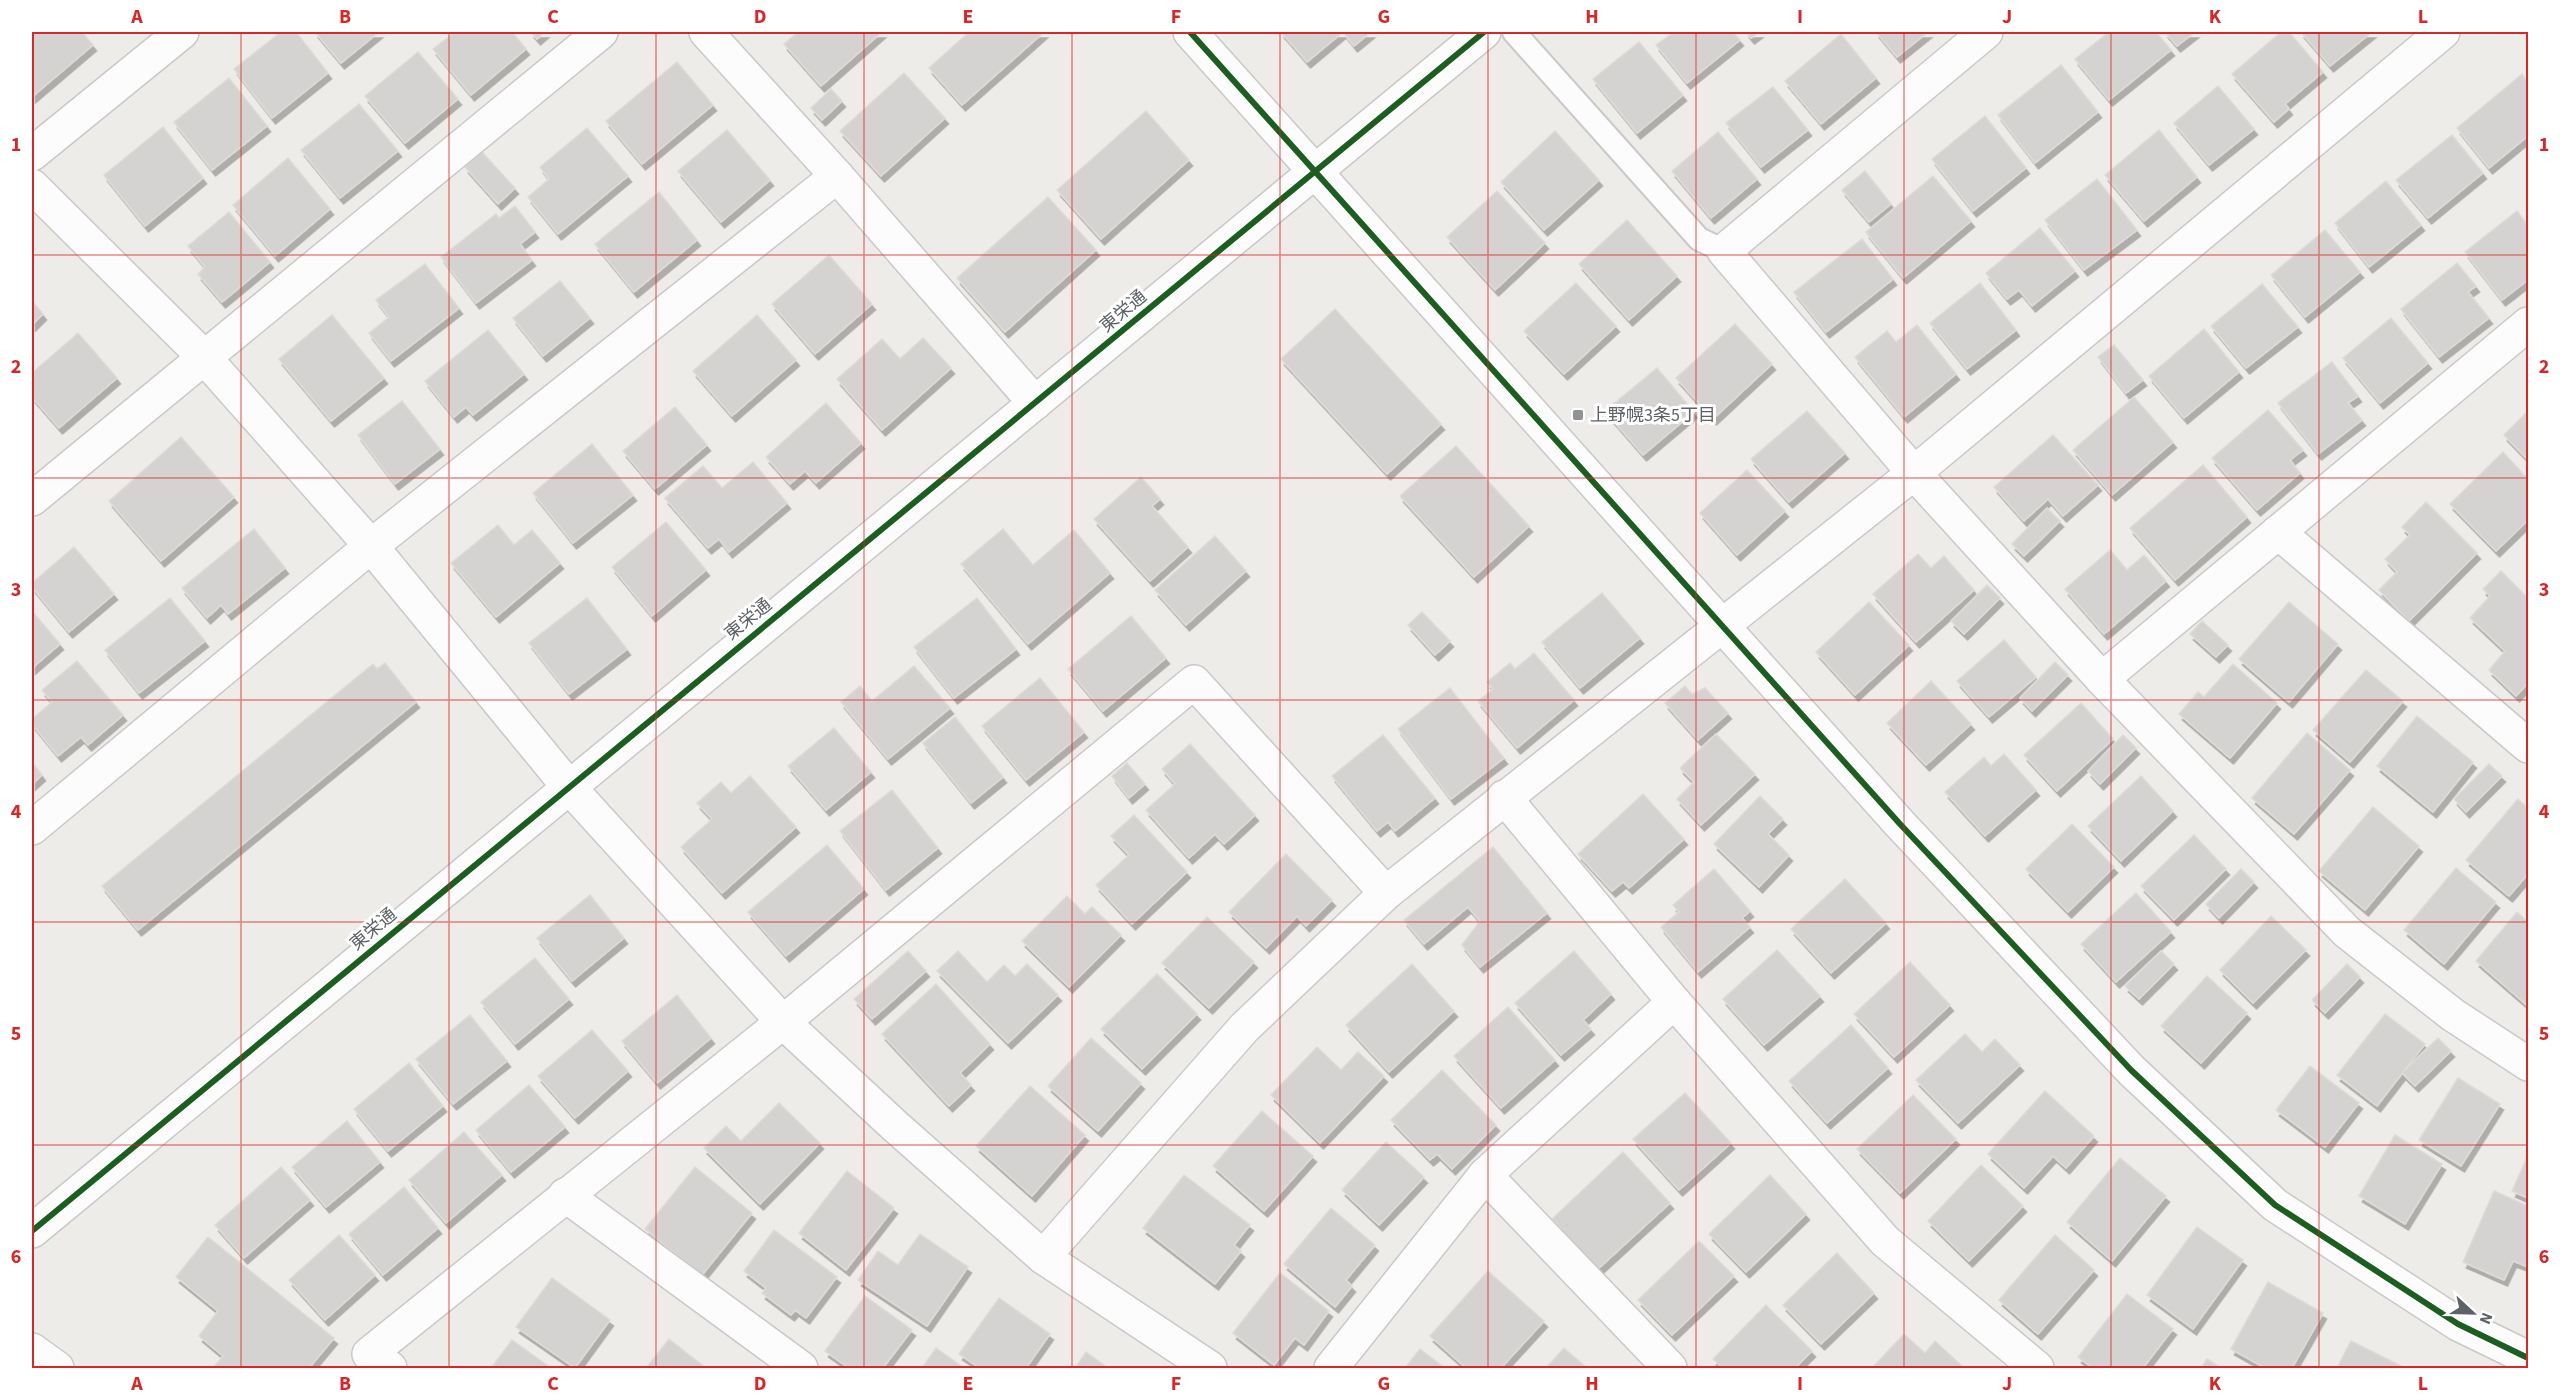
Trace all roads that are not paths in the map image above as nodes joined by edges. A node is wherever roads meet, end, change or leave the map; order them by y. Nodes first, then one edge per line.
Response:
1 (182, 32) edge
2 (601, 32) edge
3 (706, 32) edge
4 (1190, 32) edge
5 (1484, 32) edge
6 (1514, 32) edge
7 (1986, 32) edge
8 (2443, 32) edge
9 (32, 154) edge
10 (1315, 173) junction
11 (837, 176) junction
12 (32, 186) edge
13 (1725, 251) junction
14 (2529, 324) edge
15 (203, 356) junction
16 (1035, 403) junction
17 (1914, 473) junction
18 (32, 499) edge
19 (2278, 532) junction
20 (371, 546) junction
21 (1724, 627) junction
22 (2102, 680) junction
23 (2526, 739) edge
24 (568, 786) junction
25 (1504, 797) junction
26 (32, 828) edge
27 (1386, 893) junction
28 (1674, 1002) junction
29 (783, 1022) junction
30 (2529, 1064) edge
31 (1485, 1175) junction
32 (565, 1195) junction
33 (32, 1231) edge
34 (1043, 1257) junction
35 (32, 1350) edge
36 (2529, 1358) edge
37 (57, 1368) edge
38 (390, 1368) edge
39 (801, 1368) edge
40 (1210, 1368) edge
41 (1331, 1368) edge
42 (1670, 1368) edge
43 (2037, 1368) edge

1 - 9 street
2 - 15 street
3 - 11 street
4 - 10 street
5 - 10 street, 東栄通
6 - 13 lane
7 - 13 street
8 - 17 street
10 - 16 street, 東栄通
10 - 21 street
11 - 16 street
11 - 20 street
12 - 15 street
13 - 17 street
14 - 19 street
15 - 18 street
15 - 20 street
16 - 24 street, 東栄通
17 - 21 street
17 - 22 street
19 - 22 street
19 - 23 street
20 - 24 street
20 - 26 street
21 - 25 street
21 - 36 street
22 - 30 street
24 - 29 street
24 - 33 street, 東栄通
25 - 27 street
25 - 28 street
27 - 29 street
27 - 34 street
28 - 31 street
28 - 43 street
29 - 32 street
29 - 34 street
31 - 41 street
31 - 42 street
32 - 38 street
32 - 39 street
34 - 40 street
35 - 37 street

